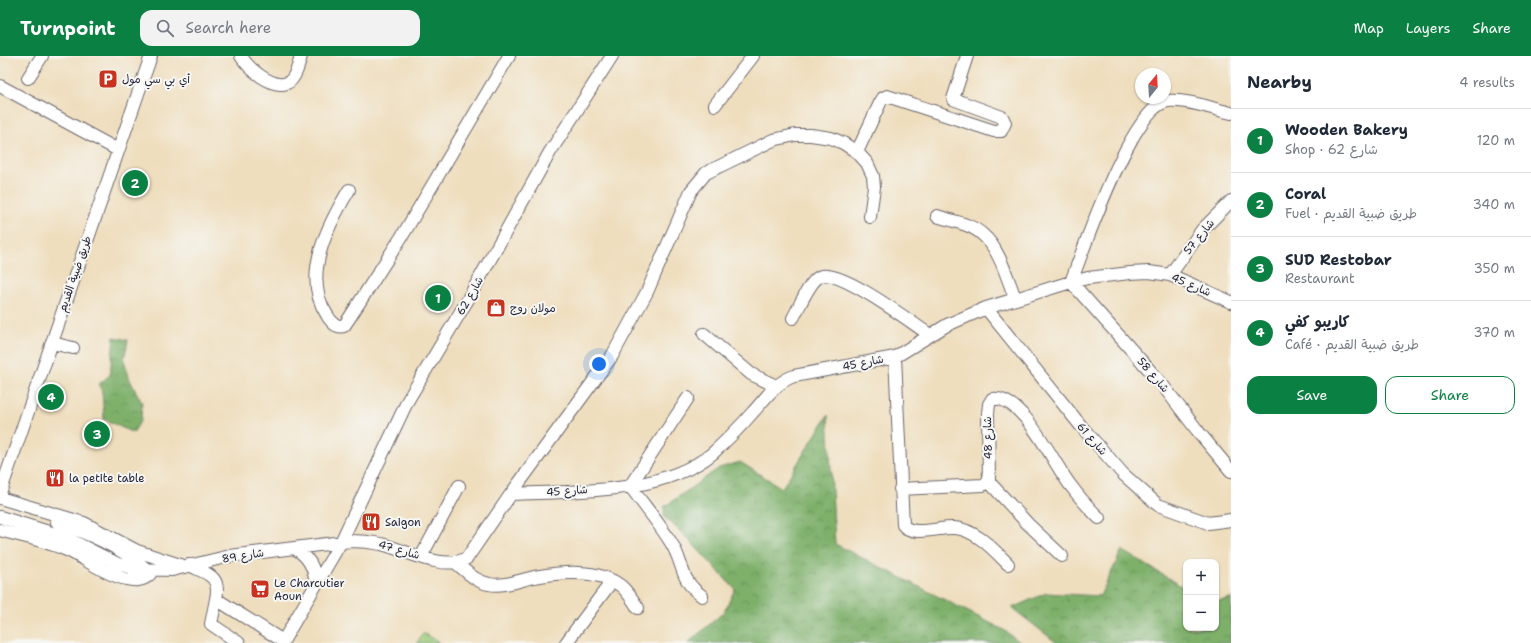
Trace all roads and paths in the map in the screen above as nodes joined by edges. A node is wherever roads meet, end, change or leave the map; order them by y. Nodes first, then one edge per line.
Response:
1 (42, 56) edge
2 (151, 56) edge
3 (241, 56) edge
4 (301, 56) edge
5 (509, 56) edge
6 (612, 56) edge
7 (753, 56) edge
8 (967, 56) edge
9 (28, 78) dead end
10 (0, 86) edge
11 (716, 105) dead end
12 (1231, 113) edge
13 (118, 150) junction
14 (857, 152) junction
15 (349, 190) dead end
16 (1231, 201) edge
17 (937, 216) dead end
18 (870, 217) dead end
19 (1170, 276) junction
20 (1071, 282) junction
21 (1015, 298) junction
22 (1231, 302) edge
23 (986, 308) junction
24 (793, 318) dead end
25 (704, 334) dead end
26 (930, 335) junction
27 (52, 343) junction
28 (73, 348) dead end
29 (894, 357) junction
30 (776, 386) junction
31 (688, 398) dead end
32 (1231, 471) edge
33 (988, 482) junction
34 (459, 486) dead end
35 (630, 486) junction
36 (900, 488) junction
37 (0, 493) edge
38 (511, 494) junction
39 (0, 498) edge
40 (0, 505) edge
41 (0, 517) edge
42 (1099, 518) dead end
43 (1231, 520) edge
44 (0, 530) edge
45 (341, 542) junction
46 (296, 549) junction
47 (421, 556) junction
48 (1062, 556) dead end
49 (456, 563) junction
50 (1008, 564) dead end
51 (186, 566) junction
52 (149, 569) junction
53 (612, 581) junction
54 (315, 587) junction
55 (702, 596) dead end
56 (216, 599) junction
57 (638, 608) dead end
58 (283, 642) edge
59 (239, 643) edge
60 (566, 643) edge

1 - 9 street
2 - 13 street, طريق ضبية القديم
3 - 4 street
5 - 15 street
6 - 45 street, شارع 62
7 - 11 street
8 - 14 street
10 - 13 street
12 - 20 street
13 - 27 street, طريق ضبية القديم
14 - 18 street
14 - 38 street
16 - 19 street, شارع 57
17 - 21 street
19 - 20 street, شارع 45
19 - 22 street, شارع 45
20 - 21 street, شارع 45
20 - 32 street, شارع 58
21 - 23 street, شارع 45
23 - 26 street, شارع 45
23 - 43 street, شارع 61
24 - 26 street
25 - 30 street
26 - 29 street, شارع 45
27 - 28 street
27 - 37 street, طريق ضبية القديم
29 - 30 street, شارع 45
29 - 36 street
30 - 35 street, شارع 45
31 - 35 street
33 - 36 street
33 - 42 street, شارع 48
33 - 48 street
34 - 47 street
35 - 38 street, شارع 45
35 - 55 street
36 - 50 street
38 - 49 street
39 - 51 street
40 - 52 street
41 - 52 street, شارع 89
44 - 52 street
45 - 46 street, شارع 89
45 - 47 street, شارع 47
45 - 54 street, شارع 62
46 - 51 street, شارع 89
46 - 54 street
47 - 49 street, شارع 47
49 - 53 street
51 - 52 street, شارع 89
51 - 56 street
53 - 57 street
53 - 60 street
54 - 58 street, شارع 62
56 - 58 street
56 - 59 street

